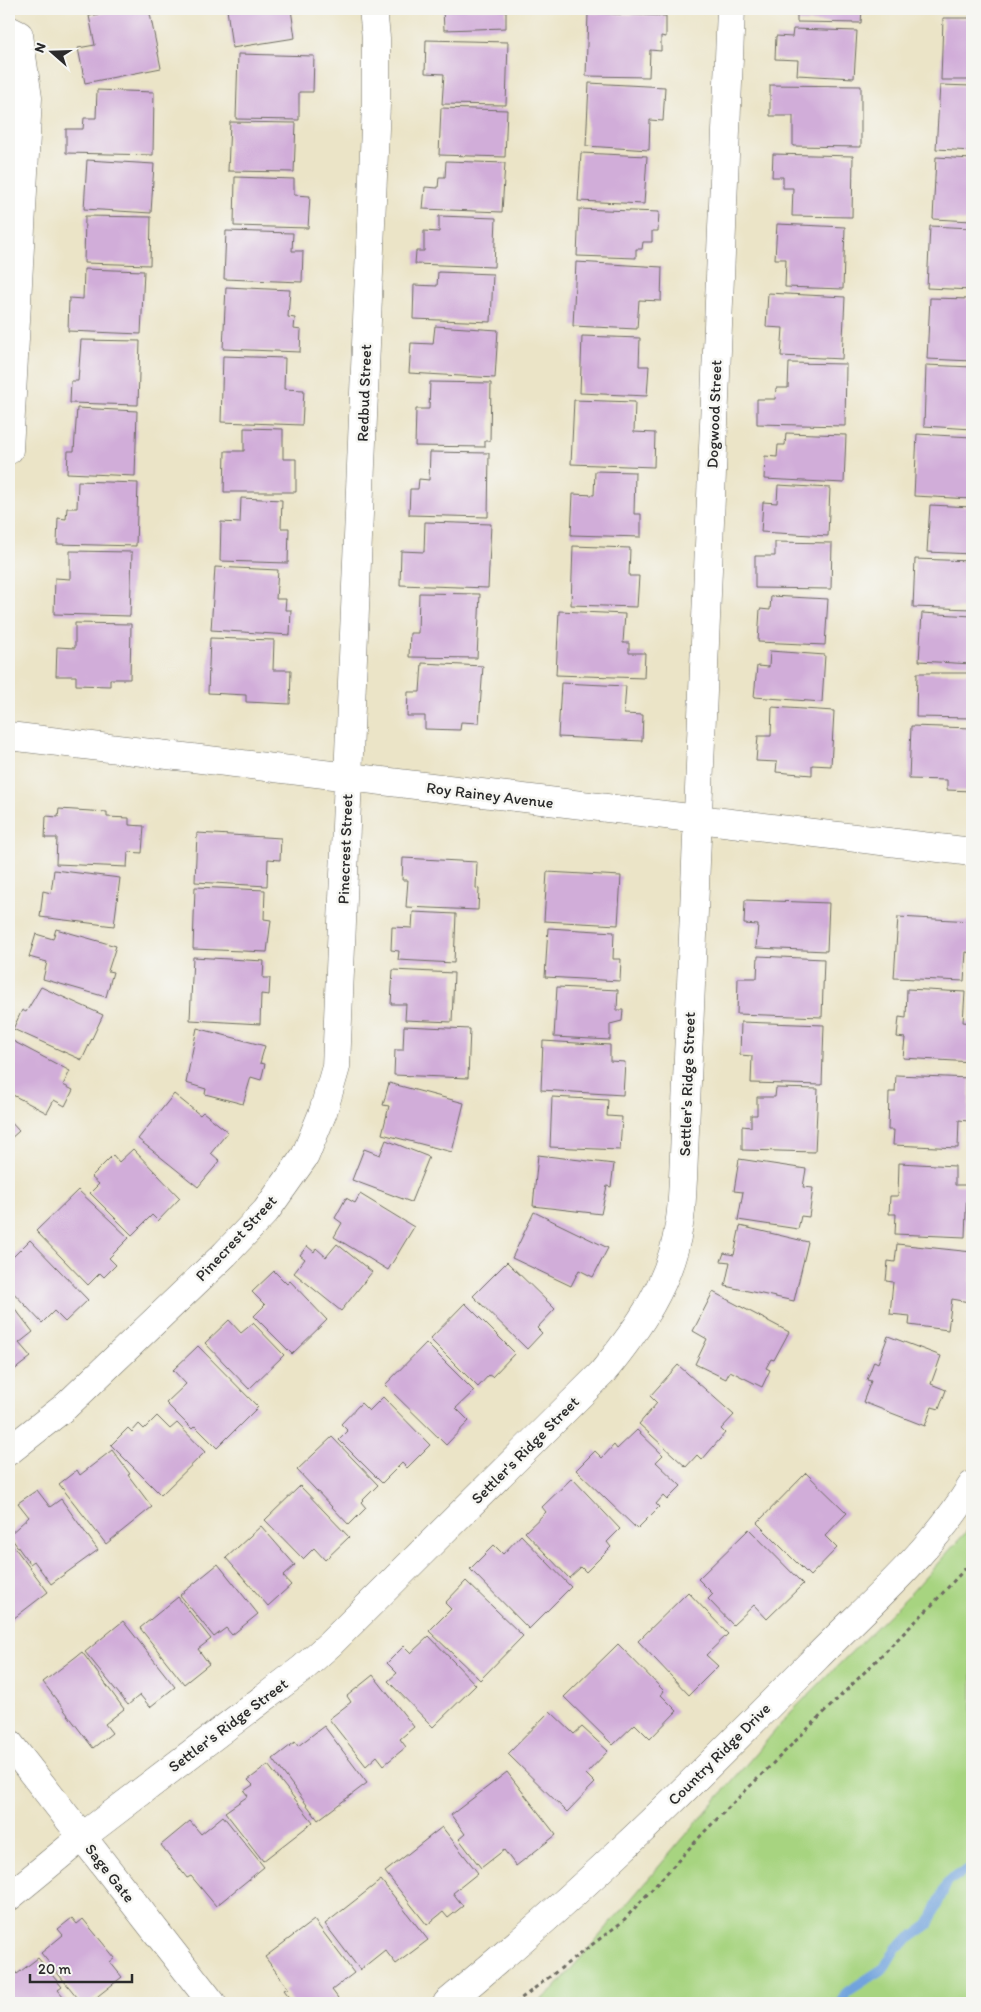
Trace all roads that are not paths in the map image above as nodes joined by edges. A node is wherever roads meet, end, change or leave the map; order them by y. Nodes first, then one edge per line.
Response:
1 (373, 9) edge
2 (731, 9) edge
3 (9, 30) edge
4 (10, 382) edge
5 (9, 450) edge
6 (9, 736) edge
7 (348, 777) junction
8 (697, 820) junction
9 (972, 852) edge
10 (9, 1451) edge
11 (972, 1485) edge
12 (9, 1743) edge
13 (82, 1837) junction
14 (9, 1897) edge
15 (212, 2003) edge
16 (447, 2003) edge

1 - 7 street, Redbud Street
2 - 8 street, Dogwood Street
3 - 4 street
4 - 5 street
6 - 7 street, Roy Rainey Avenue
7 - 8 street, Roy Rainey Avenue
7 - 10 street, Pinecrest Street
8 - 9 street, Roy Rainey Avenue
8 - 13 street, Settler's Ridge Street
11 - 16 street, Country Ridge Drive
12 - 13 street, Sage Gate
13 - 14 street, Settler's Ridge Street
13 - 15 street, Sage Gate

